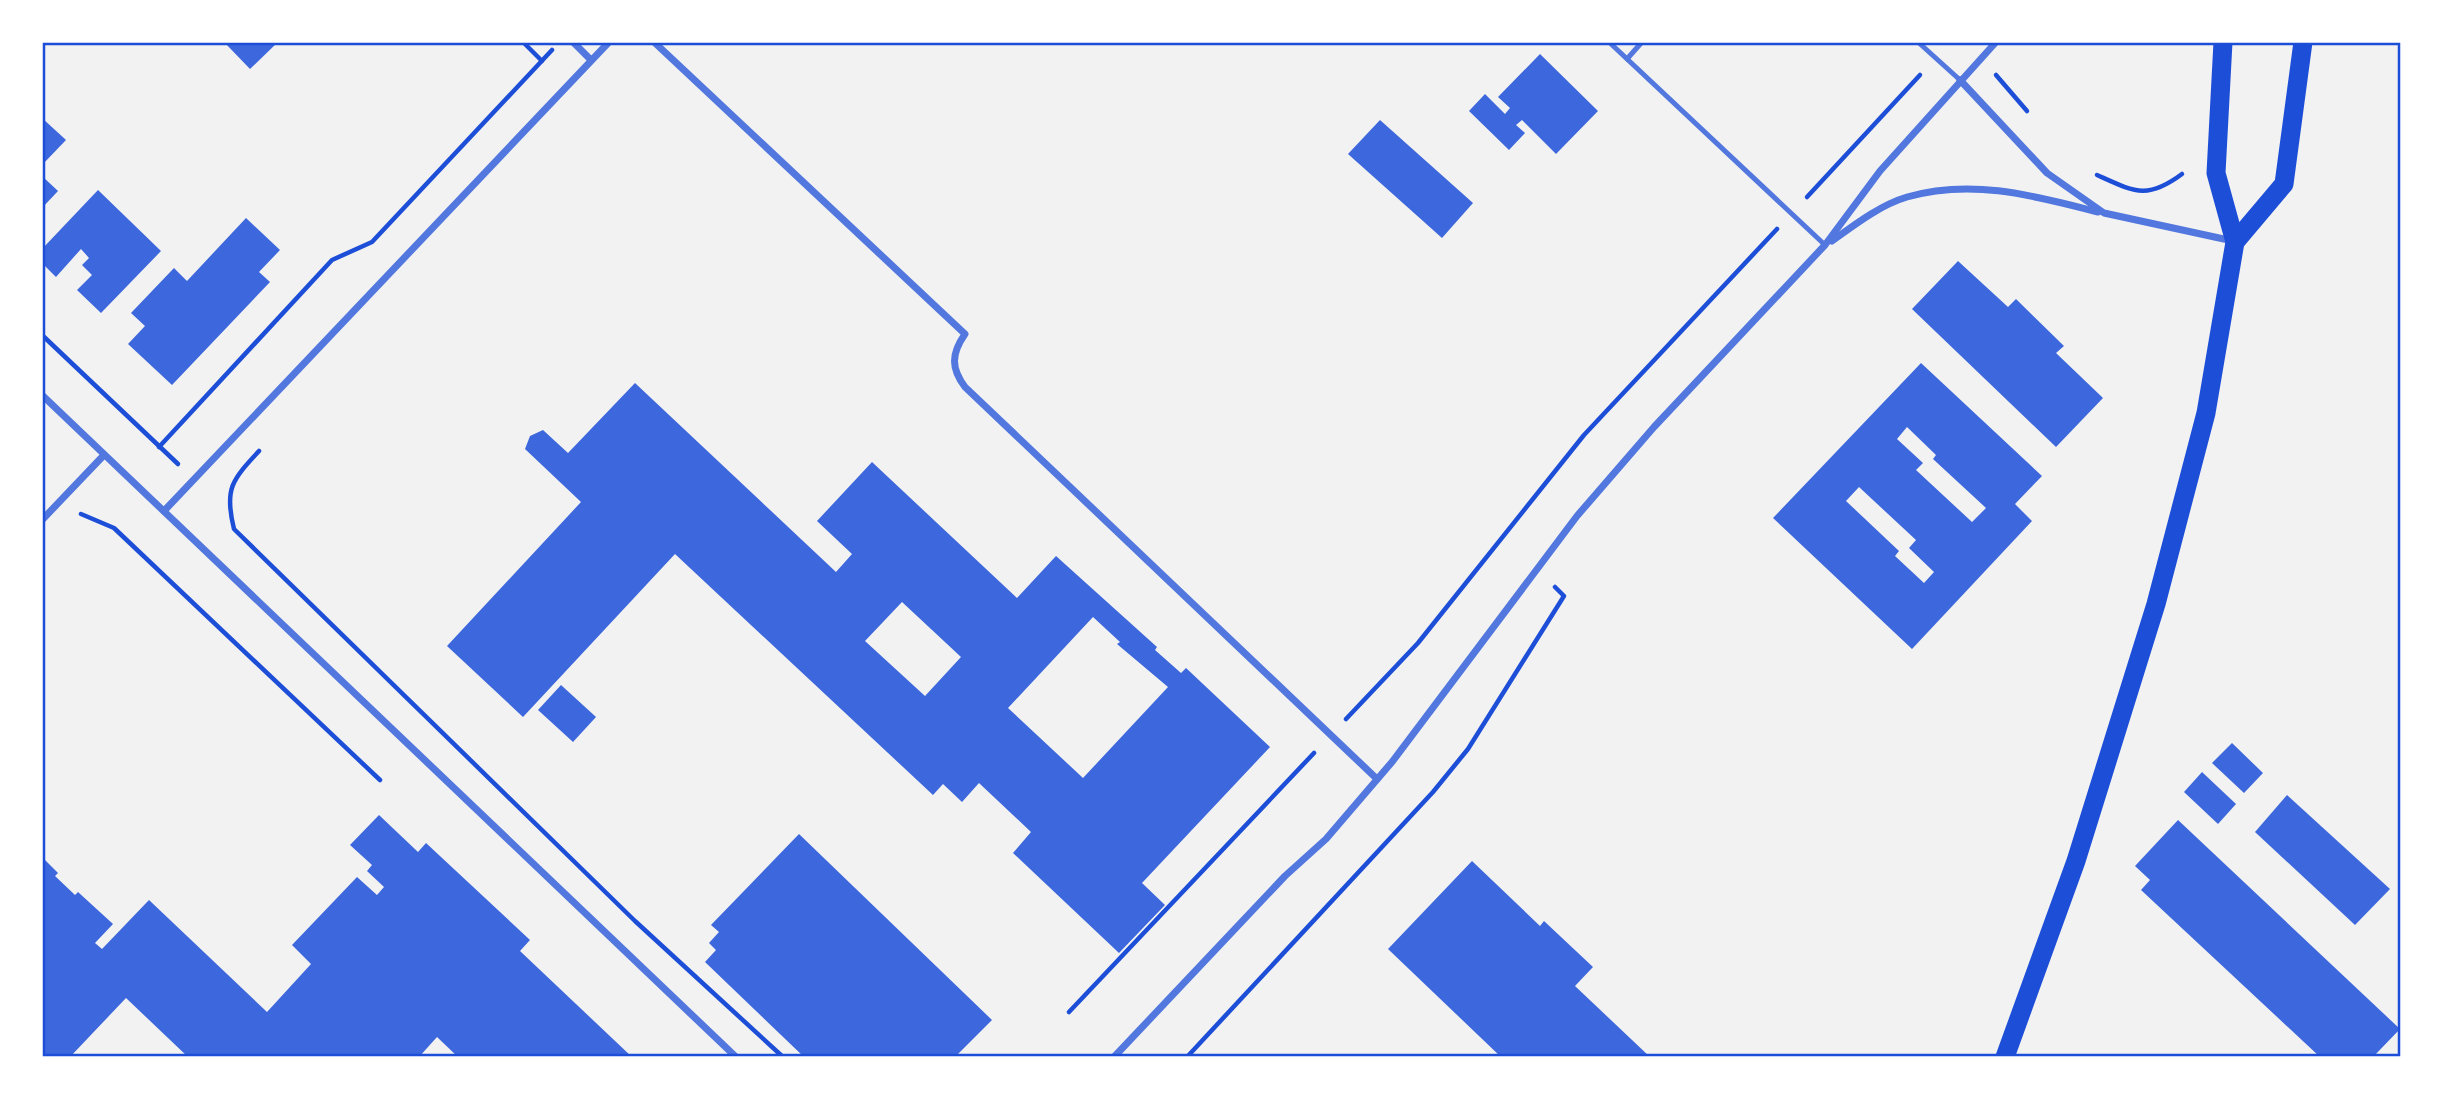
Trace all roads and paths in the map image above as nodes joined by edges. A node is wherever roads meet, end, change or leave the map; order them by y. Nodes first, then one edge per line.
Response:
1 (523, 42) edge
2 (560, 42) edge
3 (573, 42) edge
4 (609, 42) edge
5 (654, 42) edge
6 (1609, 42) edge
7 (1642, 42) edge
8 (1918, 42) edge
9 (1996, 42) edge
10 (2224, 42) edge
11 (2303, 42) edge
12 (1936, 58) junction
13 (1627, 59) junction
14 (592, 60) junction
15 (542, 61) junction
16 (2001, 65) dead end
17 (1961, 80) junction
18 (2029, 114) dead end
19 (2087, 169) dead end
20 (2182, 174) dead end
21 (1791, 213) junction
22 (2105, 213) junction
23 (2235, 242) junction
24 (1825, 245) junction
25 (42, 335) edge
26 (42, 395) edge
27 (264, 446) dead end
28 (159, 447) junction
29 (104, 455) junction
30 (194, 479) junction
31 (64, 498) junction
32 (164, 511) junction
33 (42, 520) edge
34 (1538, 568) junction
35 (1331, 735) junction
36 (1377, 779) junction
37 (380, 780) dead end
38 (1069, 1012) dead end
39 (736, 1057) edge
40 (783, 1057) edge
41 (1114, 1057) edge
42 (1188, 1057) edge
43 (2006, 1057) edge

1 - 15 path
2 - 15 path
3 - 14 street
4 - 14 street
5 - 35 street
6 - 13 lane
7 - 13 lane
8 - 12 lane
9 - 17 street
10 - 23 highway
11 - 23 highway
12 - 17 lane
12 - 21 path
13 - 21 lane
14 - 30 street
15 - 28 path
16 - 18 path
17 - 22 street
17 - 24 street
19 - 20 path
21 - 24 lane
21 - 35 path
22 - 23 street
22 - 24 street
23 - 43 highway
24 - 34 street
25 - 28 path
26 - 29 street
27 - 40 path
28 - 30 path
29 - 31 street
29 - 32 street
30 - 32 street
31 - 33 street
31 - 37 path
32 - 39 street
34 - 36 street
34 - 42 path
35 - 36 street
35 - 38 path
36 - 41 street

